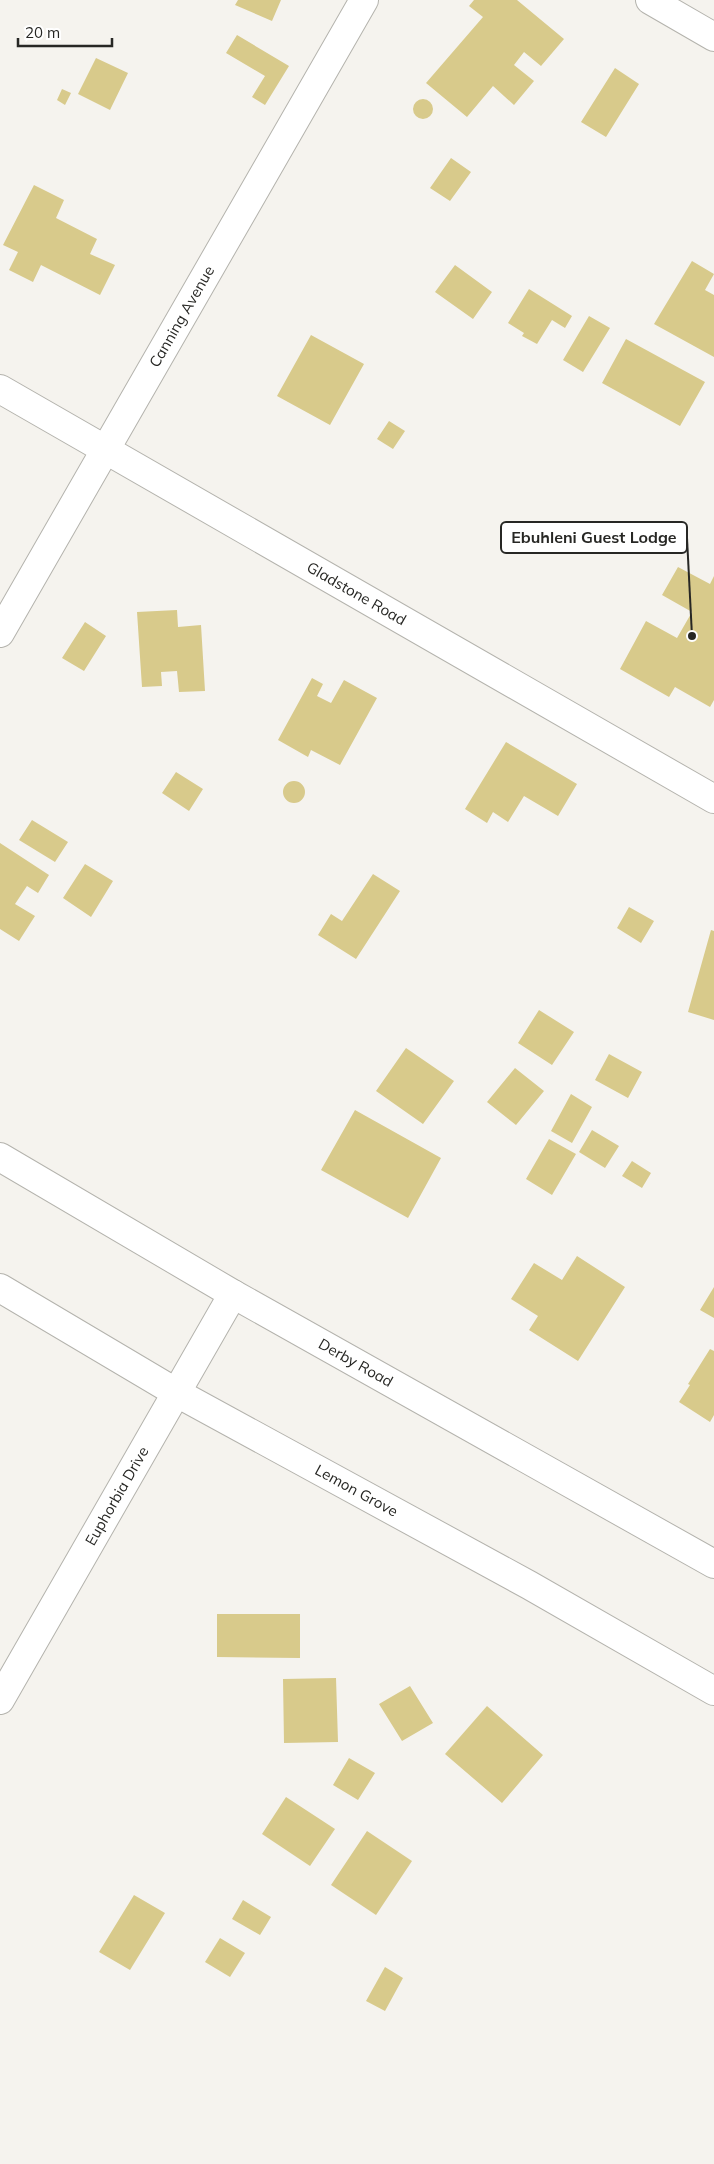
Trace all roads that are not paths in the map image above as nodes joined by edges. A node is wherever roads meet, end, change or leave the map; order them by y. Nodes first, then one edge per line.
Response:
1 (364, 0) edge
2 (650, 0) edge
3 (714, 37) edge
4 (0, 389) edge
5 (106, 451) junction
6 (0, 633) edge
7 (714, 799) edge
8 (0, 1157) edge
9 (0, 1288) edge
10 (233, 1294) junction
11 (177, 1393) junction
12 (714, 1564) edge
13 (714, 1691) edge
14 (0, 1700) edge

1 - 5 street, Canning Avenue
2 - 3 street
4 - 5 street, Gladstone Road
5 - 6 street, Canning Avenue
5 - 7 street, Gladstone Road
8 - 10 street, Derby Road
9 - 11 street, Lemon Grove
10 - 11 street, Euphorbia Drive
10 - 12 street, Derby Road
11 - 13 street, Lemon Grove
11 - 14 street, Euphorbia Drive

